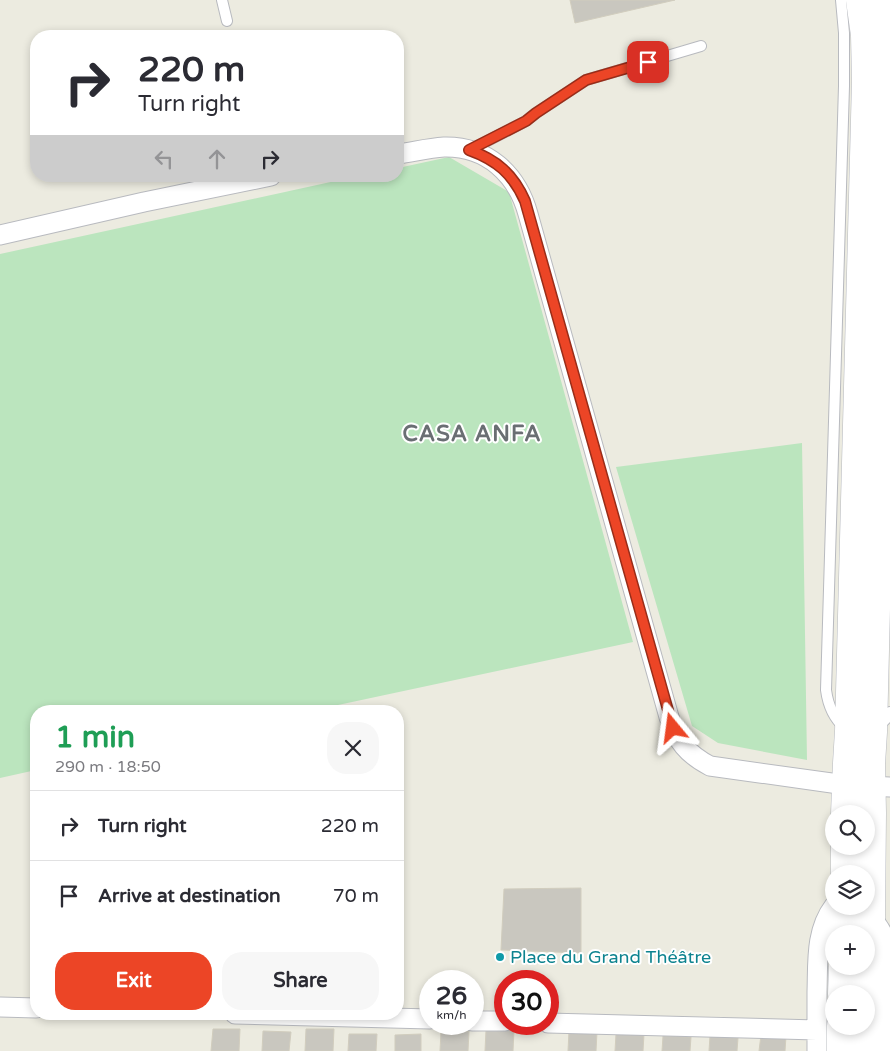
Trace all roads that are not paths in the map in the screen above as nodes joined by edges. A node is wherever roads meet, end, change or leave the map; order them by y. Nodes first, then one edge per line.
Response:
1 (222, 0) edge
2 (841, 0) edge
3 (860, 0) edge
4 (886, 0) edge
5 (227, 21) dead end
6 (701, 46) dead end
7 (469, 150) junction
8 (404, 153) edge
9 (242, 182) edge
10 (0, 235) edge
11 (870, 725) edge
12 (869, 786) edge
13 (865, 805) edge
14 (866, 855) edge
15 (829, 915) edge
16 (871, 918) junction
17 (825, 1000) edge
18 (0, 1007) edge
19 (30, 1008) edge
20 (404, 1018) edge
21 (419, 1019) edge
22 (559, 1023) edge
23 (825, 1028) edge
24 (825, 1035) edge
25 (833, 1035) edge
26 (817, 1051) edge
27 (841, 1051) edge
28 (867, 1051) edge
29 (885, 1051) edge

1 - 5 lane
2 - 11 lane
3 - 11 main road
4 - 11 main road
6 - 7 lane
7 - 8 street
7 - 12 street
9 - 10 street
11 - 12 main road
12 - 13 main road
14 - 16 main road
15 - 17 street
16 - 28 main road
16 - 29 street
18 - 19 street
20 - 21 street
22 - 23 street
24 - 26 street
25 - 27 main road

